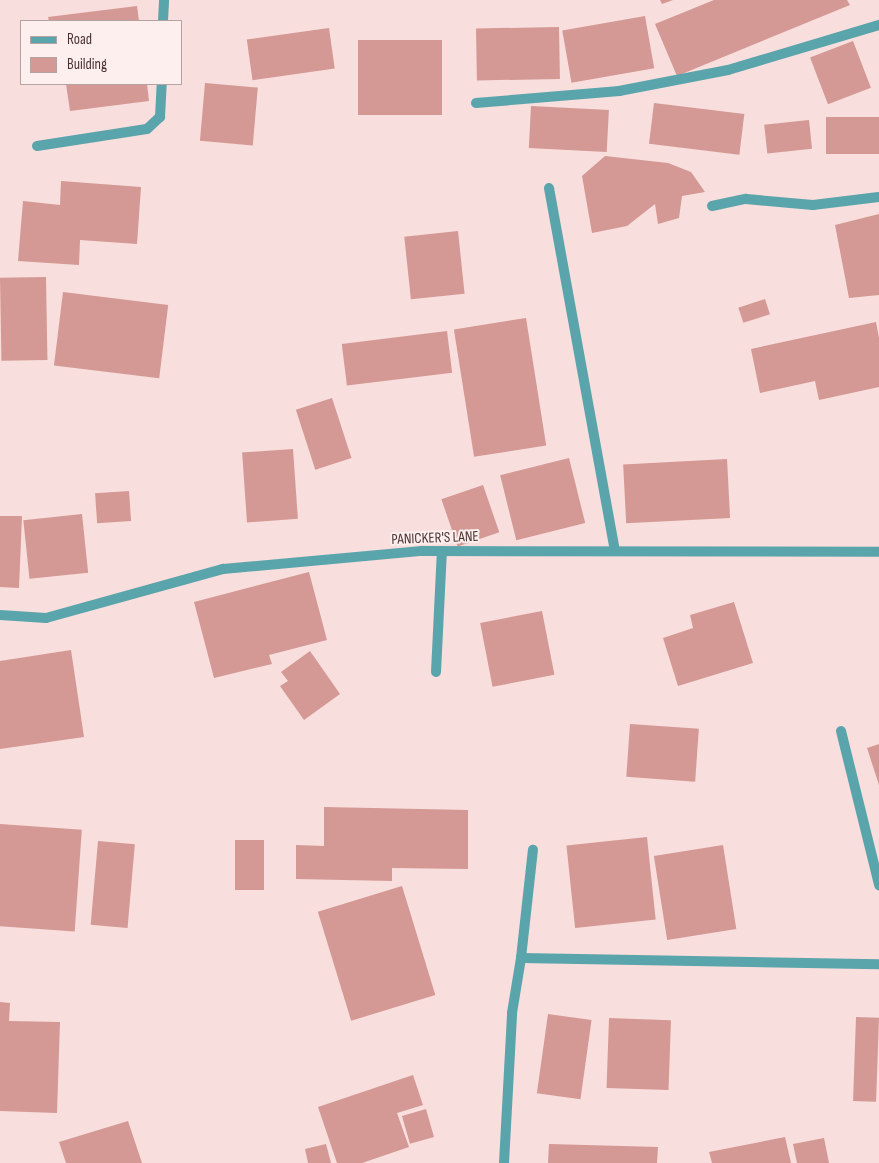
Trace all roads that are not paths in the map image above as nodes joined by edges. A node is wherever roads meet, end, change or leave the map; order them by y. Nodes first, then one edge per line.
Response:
1 (164, 0) edge
2 (163, 20) edge
3 (879, 25) edge
4 (162, 85) edge
5 (476, 103) dead end
6 (37, 146) dead end
7 (549, 188) dead end
8 (879, 198) edge
9 (712, 206) dead end
10 (442, 551) junction
11 (615, 551) junction
12 (879, 552) edge
13 (0, 615) edge
14 (436, 672) dead end
15 (841, 730) dead end
16 (532, 850) dead end
17 (879, 885) edge
18 (521, 958) junction
19 (879, 964) edge
20 (504, 1163) edge

1 - 2 street
3 - 5 street
4 - 6 street
7 - 11 street
8 - 9 street
10 - 11 street, PANICKER'S LANE
10 - 13 street, PANICKER'S LANE
10 - 14 street
11 - 12 street, PANICKER'S LANE
15 - 17 street
16 - 18 street
18 - 19 street
18 - 20 street

